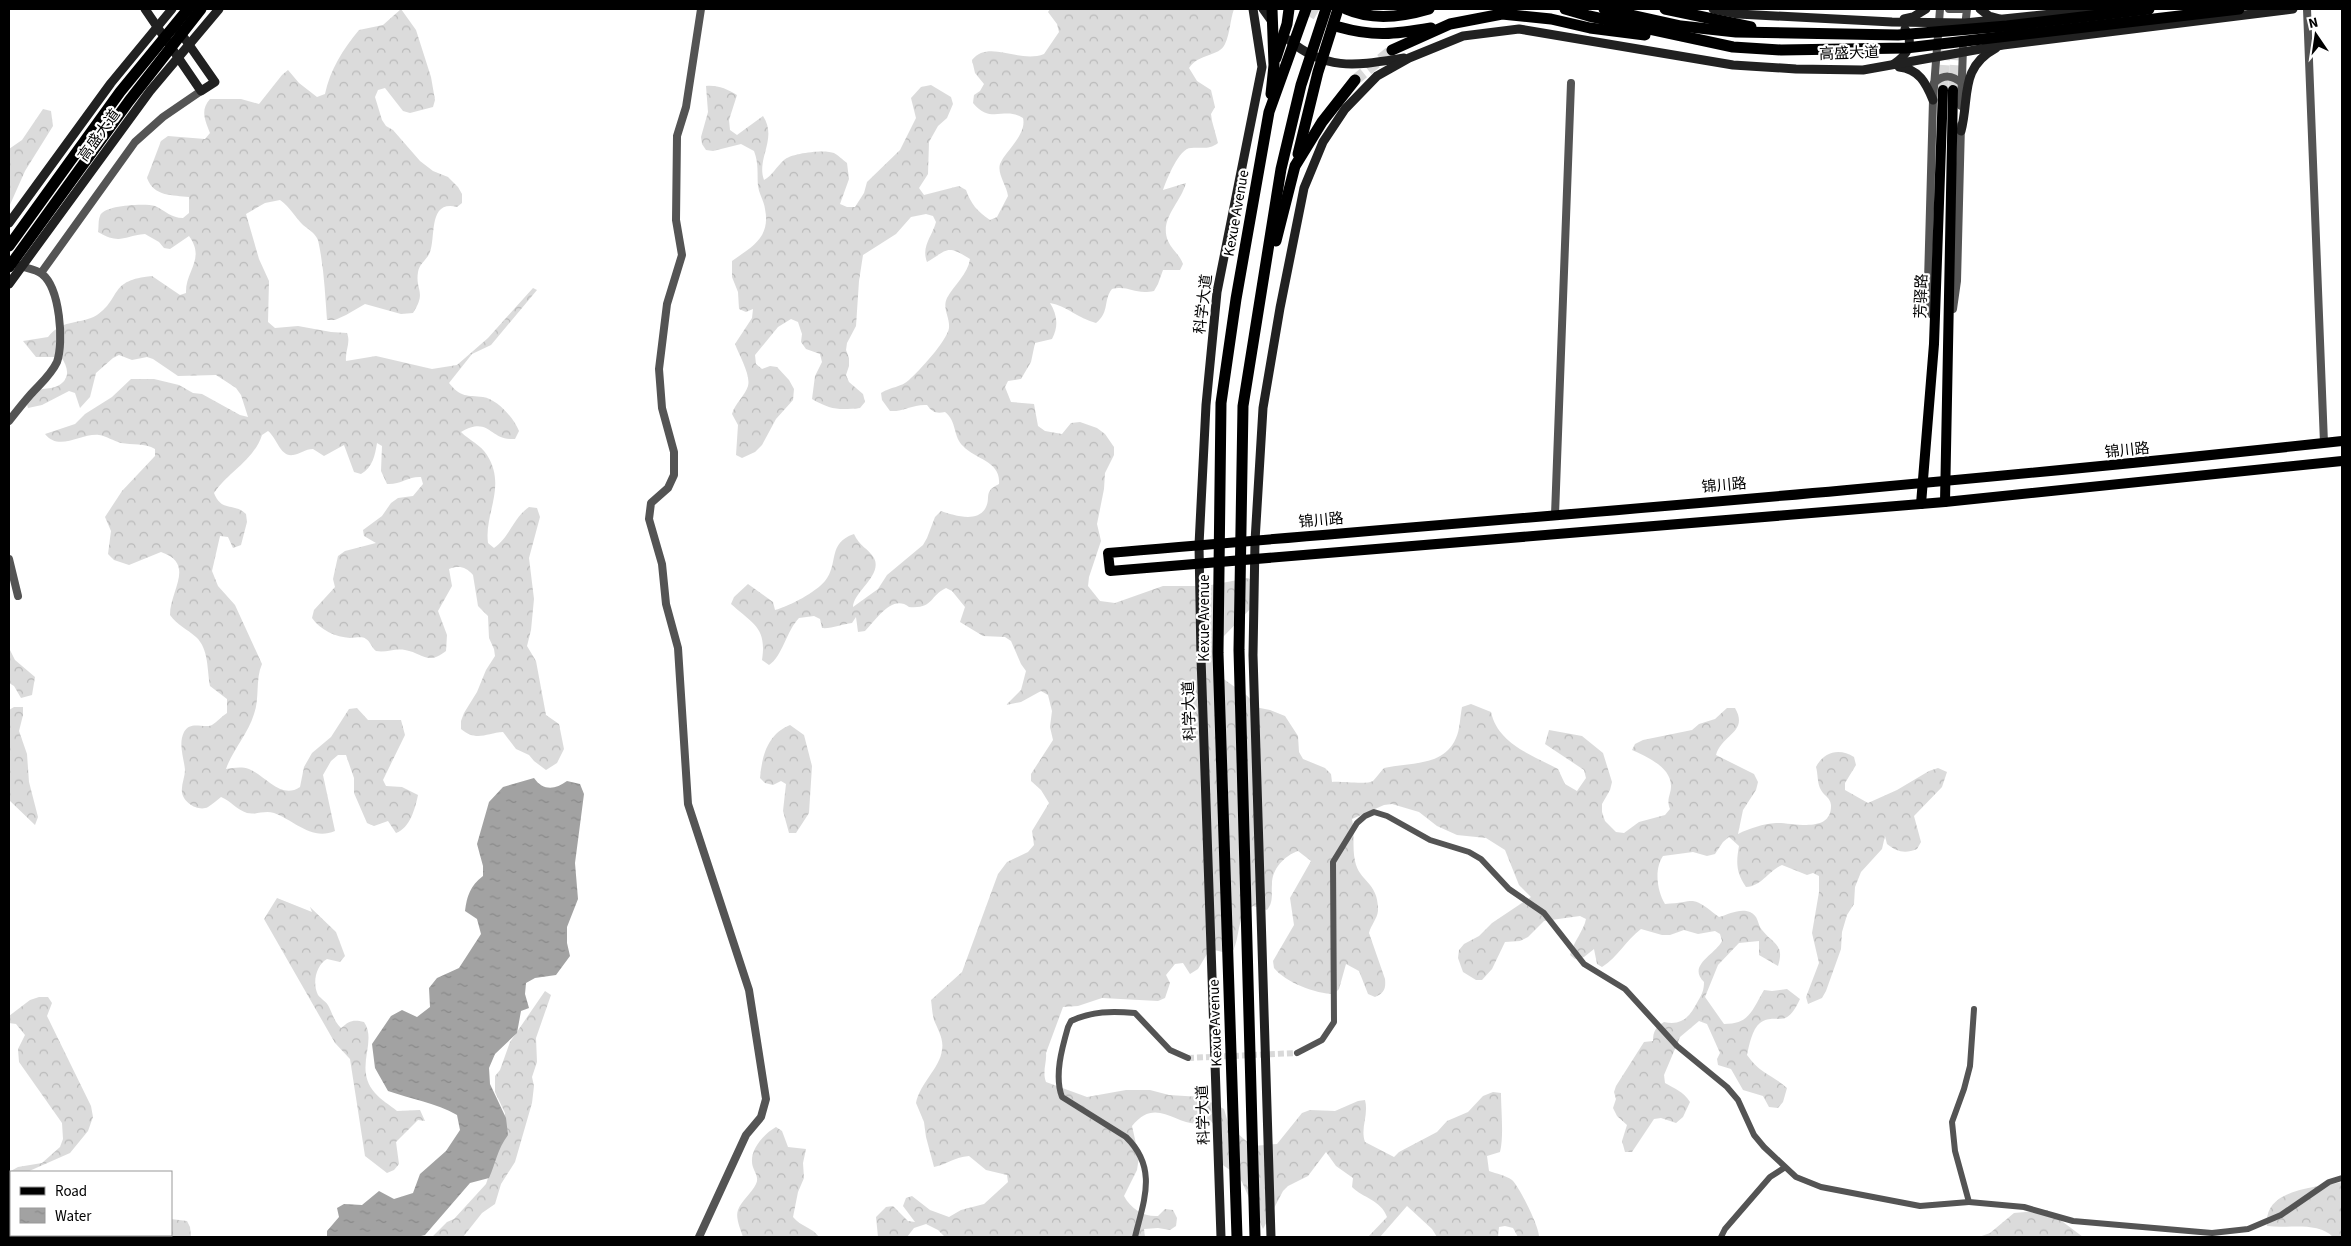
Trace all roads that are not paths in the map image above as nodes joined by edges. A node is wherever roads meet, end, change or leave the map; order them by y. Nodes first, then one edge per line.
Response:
1 (145, 9) edge
2 (188, 9) edge
3 (201, 9) edge
4 (219, 9) edge
5 (701, 9) edge
6 (1253, 9) edge
7 (1289, 9) edge
8 (1306, 9) edge
9 (1326, 9) edge
10 (1338, 9) edge
11 (1346, 9) edge
12 (1429, 9) edge
13 (1565, 9) edge
14 (1604, 9) edge
15 (1713, 9) edge
16 (1926, 9) edge
17 (1940, 9) edge
18 (1949, 9) edge
19 (1962, 9) edge
20 (1967, 9) edge
21 (1980, 9) edge
22 (2100, 9) edge
23 (2149, 9) edge
24 (2240, 9) edge
25 (2293, 9) edge
26 (2306, 9) edge
27 (1267, 10) edge
28 (1666, 10) edge
29 (168, 11) edge
30 (2002, 20) junction
31 (1892, 22) junction
32 (1938, 23) junction
33 (1965, 23) junction
34 (1450, 24) junction
35 (157, 26) junction
36 (1339, 27) tunnel mouth
37 (1775, 32) junction
38 (2003, 45) junction
39 (189, 46) junction
40 (1734, 47) junction
41 (1392, 50) tunnel mouth
42 (1963, 52) junction
43 (179, 58) junction
44 (1409, 58) junction
45 (1935, 58) junction
46 (1274, 65) junction
47 (1892, 66) junction
48 (1355, 80) tunnel mouth
49 (1934, 82) junction
50 (1571, 83) dead end
51 (1962, 83) junction
52 (200, 91) junction
53 (1933, 100) junction
54 (1269, 112) junction
55 (1961, 130) junction
56 (1295, 166) junction
57 (9, 223) edge
58 (9, 246) edge
59 (9, 263) edge
60 (9, 267) edge
61 (41, 274) junction
62 (9, 284) edge
63 (1261, 304) junction
64 (1934, 344) junction
65 (1947, 345) junction
66 (9, 421) edge
67 (2342, 441) edge
68 (2324, 443) junction
69 (2342, 461) edge
70 (1945, 482) junction
71 (1922, 483) junction
72 (1945, 502) junction
73 (1921, 504) junction
74 (1555, 515) junction
75 (1255, 540) junction
76 (1199, 545) junction
77 (9, 559) edge
78 (1254, 559) junction
79 (1199, 564) junction
80 (18, 596) dead end
81 (1974, 1009) dead end
82 (1297, 1053) tunnel mouth
83 (1188, 1058) tunnel mouth
84 (1784, 1168) junction
85 (2342, 1178) edge
86 (1969, 1202) junction
87 (699, 1237) edge
88 (1135, 1237) edge
89 (1220, 1237) edge
90 (1237, 1237) edge
91 (1255, 1237) edge
92 (1271, 1237) edge
93 (1722, 1237) edge

1 - 35 main road
2 - 58 highway, 高盛大道
3 - 60 highway, 高盛大道
4 - 39 main road, 高盛大道
5 - 87 street
6 - 76 main road, 科学大道
7 - 46 highway
8 - 54 highway, Kexue Avenue
9 - 63 highway
10 - 56 highway
11 - 12 highway
13 - 40 highway, 高盛大道
14 - 37 highway, 高盛大道
15 - 31 main road, 高盛大道
16 - 31 main road
17 - 32 street
18 - 19 street
20 - 33 street
21 - 30 main road
22 - 30 main road, 高盛大道
23 - 37 highway, 高盛大道
24 - 40 highway, 高盛大道
25 - 38 main road, 高盛大道
26 - 68 street
27 - 44 main road
27 - 46 highway
28 - 37 highway
29 - 35 main road, 高盛大道
29 - 39 main road
30 - 33 main road, 高盛大道
31 - 32 main road, 高盛大道
31 - 47 main road
32 - 33 main road, 高盛大道
32 - 45 street
33 - 42 street
34 - 36 highway
34 - 40 highway
34 - 41 highway
35 - 43 main road
35 - 57 main road, 高盛大道
38 - 42 main road, 高盛大道
38 - 55 main road
39 - 43 main road, 高盛大道
39 - 52 main road
42 - 45 main road, 高盛大道
42 - 51 street
43 - 52 main road
43 - 62 main road, 高盛大道
44 - 47 main road, 高盛大道
44 - 75 main road
45 - 47 main road, 高盛大道
45 - 49 street
46 - 54 highway
47 - 53 main road
48 - 56 highway
49 - 51 street
49 - 53 street
50 - 74 street
51 - 55 street
52 - 61 street
53 - 64 street
54 - 90 highway, Kexue Avenue
55 - 65 street
56 - 63 highway
59 - 61 street
61 - 66 street
63 - 91 highway
64 - 65 main road, 芳驿路
64 - 71 main road, 芳驿路
65 - 70 main road, 芳驿路
67 - 68 main road, 锦川路
68 - 70 main road, 锦川路
69 - 72 main road
70 - 71 main road, 锦川路
70 - 72 main road, 芳驿路
71 - 73 main road, 芳驿路
71 - 74 main road, 锦川路
72 - 73 main road
73 - 78 main road
74 - 75 main road, 锦川路
75 - 76 main road, 锦川路
75 - 78 main road
76 - 79 main road, 科学大道
76 - 79 main road, 锦川路
77 - 80 street
78 - 79 main road
78 - 92 main road
79 - 89 main road, 科学大道
81 - 86 street
82 - 84 street
83 - 88 street
84 - 86 street
84 - 93 street
85 - 86 street

